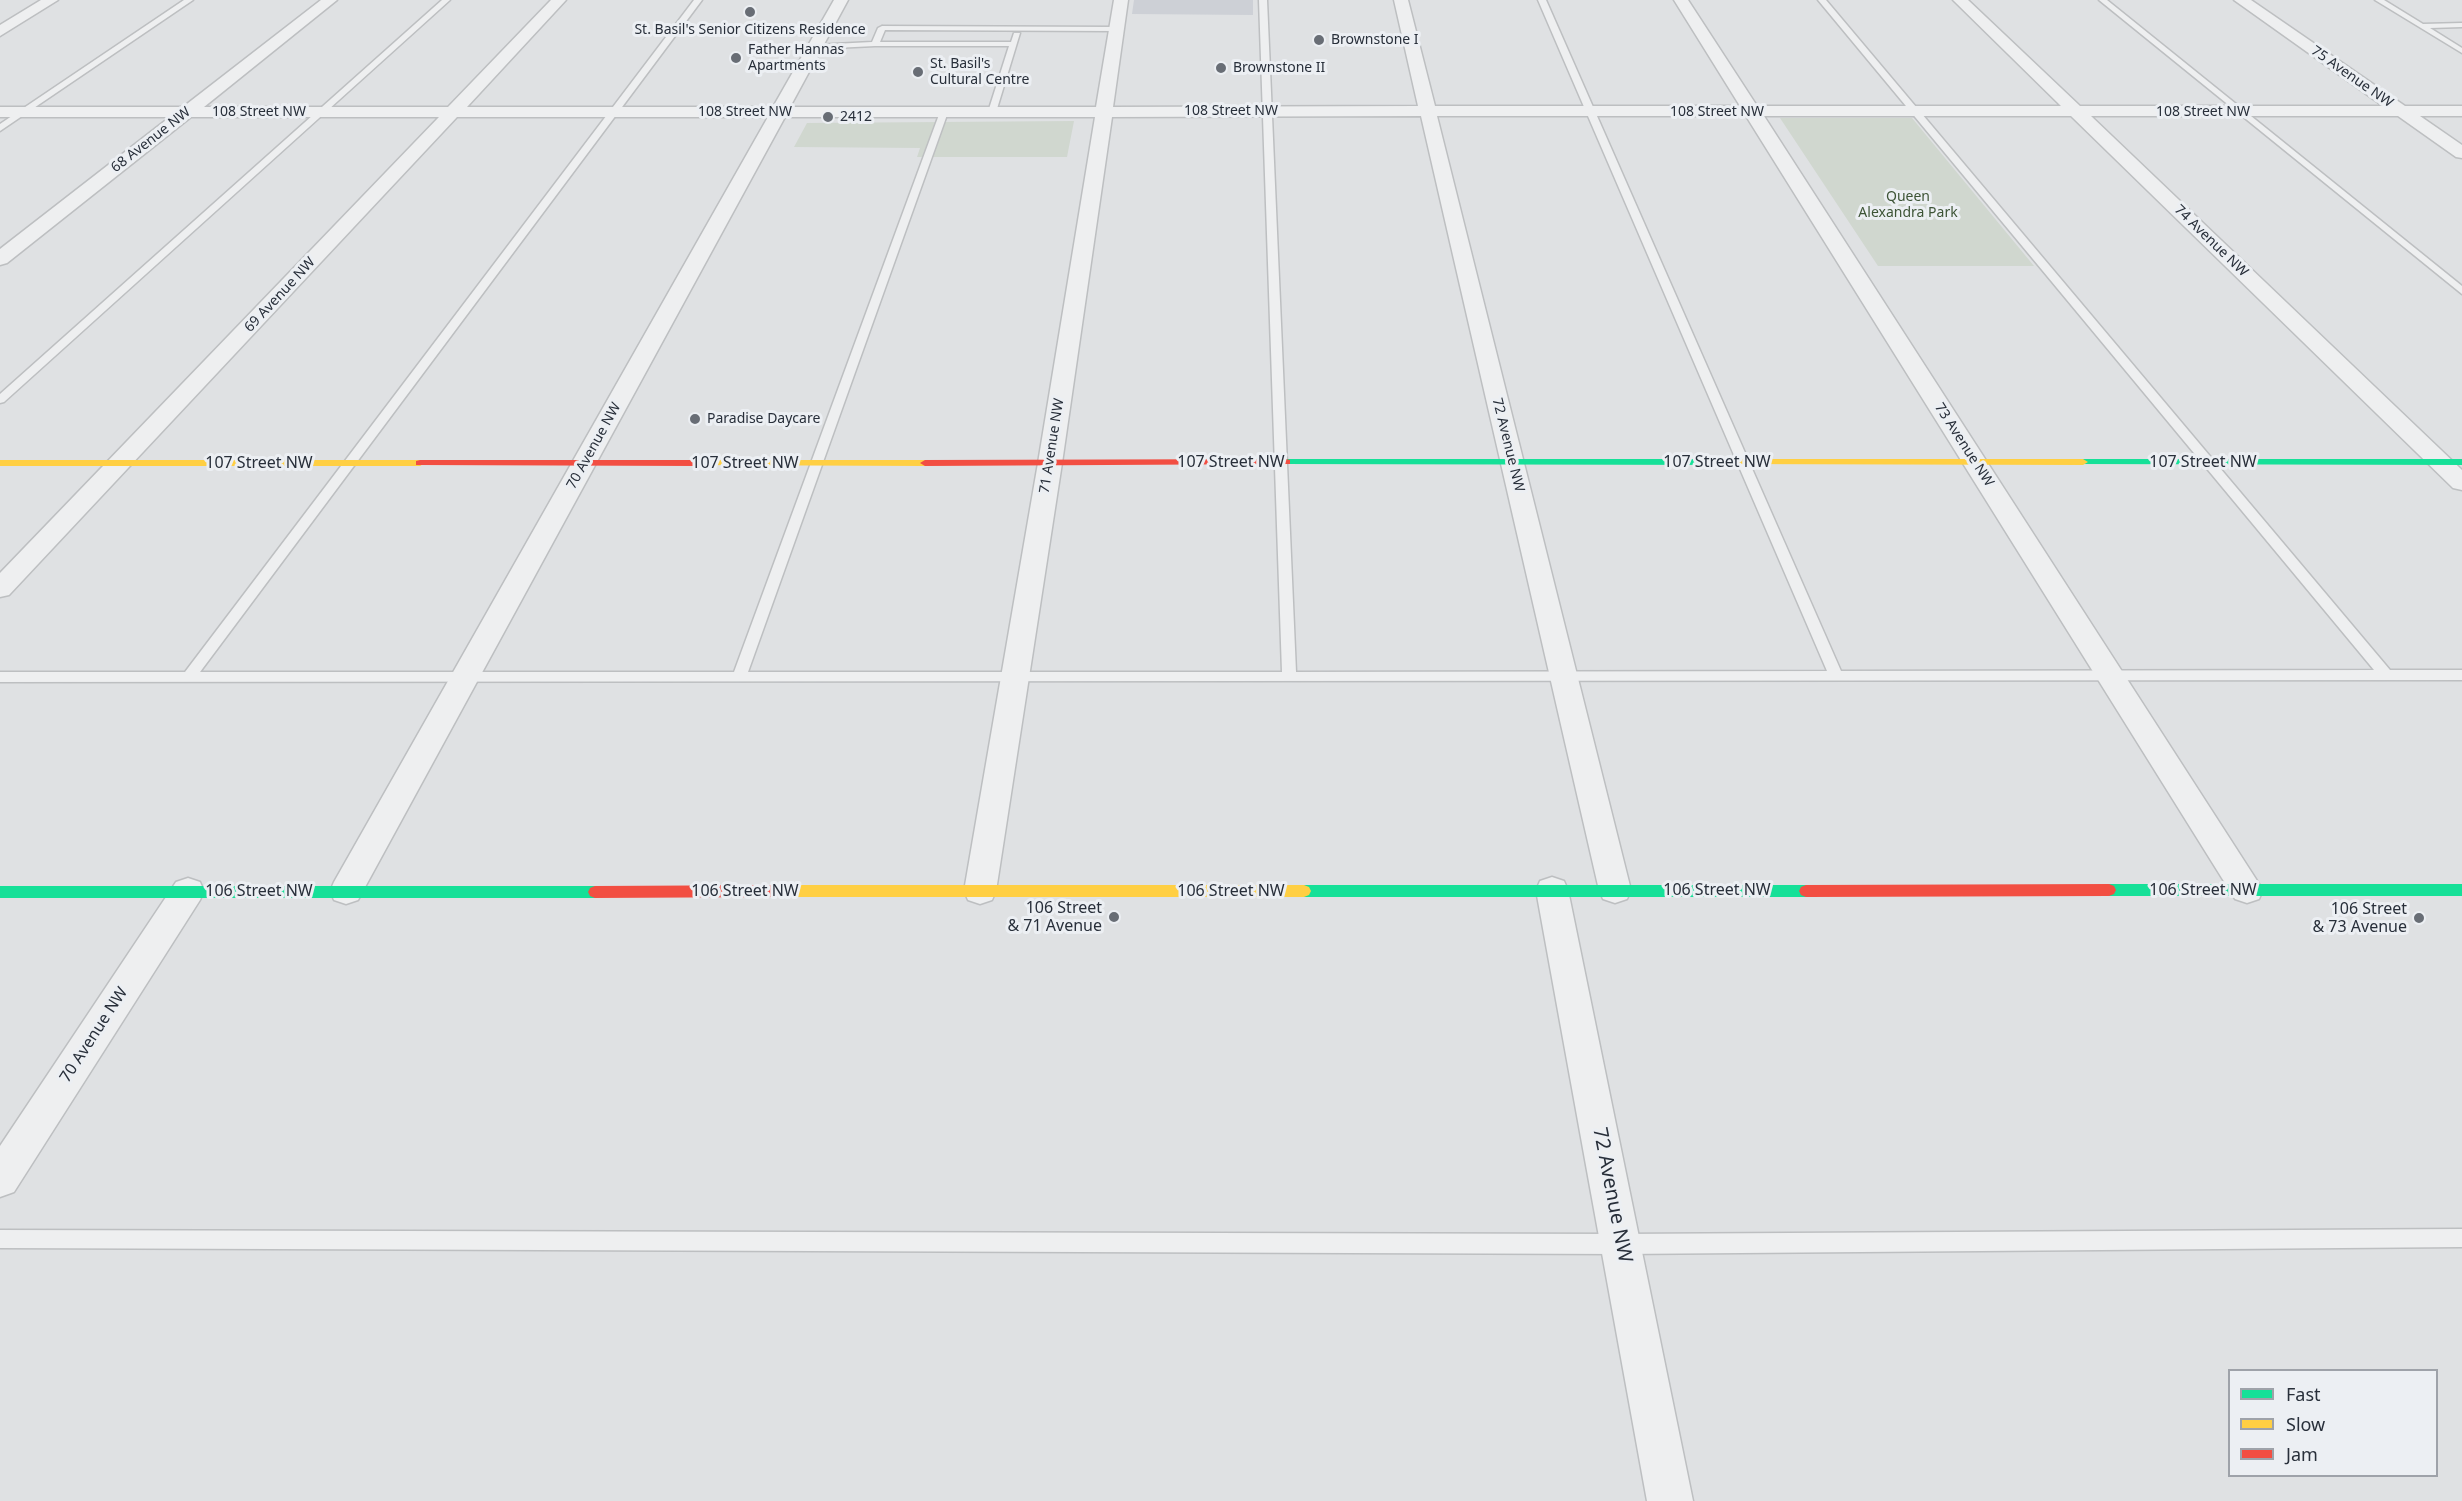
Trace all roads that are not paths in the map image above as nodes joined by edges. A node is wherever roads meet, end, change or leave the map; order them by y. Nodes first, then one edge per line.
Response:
1 (51, 0) edge
2 (189, 0) edge
3 (330, 0) edge
4 (446, 0) edge
5 (560, 0) edge
6 (698, 0) edge
7 (841, 0) edge
8 (1121, 0) edge
9 (1263, 0) edge
10 (1401, 0) edge
11 (1542, 0) edge
12 (1681, 0) edge
13 (1822, 0) edge
14 (1960, 0) edge
15 (2103, 0) edge
16 (2241, 0) edge
17 (2379, 0) edge
18 (2420, 26) junction
19 (2462, 26) edge
20 (1019, 29) junction
21 (1116, 29) junction
22 (0, 30) edge
23 (875, 44) junction
24 (1014, 44) junction
25 (814, 47) junction
26 (2462, 51) edge
27 (24, 111) junction
28 (615, 111) junction
29 (1104, 111) junction
30 (1267, 111) junction
31 (2240, 111) junction
32 (2401, 111) junction
33 (2462, 111) edge
34 (0, 112) edge
35 (188, 112) junction
36 (322, 112) junction
37 (453, 112) junction
38 (778, 112) junction
39 (944, 112) junction
40 (992, 112) junction
41 (1428, 112) junction
42 (1590, 112) junction
43 (1752, 112) junction
44 (1914, 112) junction
45 (2077, 112) junction
46 (0, 128) edge
47 (2462, 153) edge
48 (0, 259) edge
49 (2462, 291) edge
50 (0, 400) edge
51 (1282, 462) junction
52 (1512, 462) junction
53 (1743, 462) junction
54 (1974, 462) junction
55 (2207, 462) junction
56 (2440, 462) junction
57 (2462, 462) edge
58 (0, 463) edge
59 (120, 463) junction
60 (351, 463) junction
61 (584, 463) junction
62 (816, 463) junction
63 (1050, 463) junction
64 (2462, 483) edge
65 (0, 589) edge
66 (2111, 675) junction
67 (2386, 675) junction
68 (2462, 675) edge
69 (1015, 676) junction
70 (1563, 676) junction
71 (1836, 676) junction
72 (0, 677) edge
73 (189, 677) junction
74 (464, 677) junction
75 (1290, 677) junction
76 (739, 678) junction
77 (1552, 890) junction
78 (1615, 890) junction
79 (2247, 890) junction
80 (2462, 890) edge
81 (188, 891) junction
82 (346, 891) junction
83 (980, 891) junction
84 (0, 892) edge
85 (0, 1179) edge
86 (2462, 1238) edge
87 (0, 1239) edge
88 (1621, 1244) junction
89 (1671, 1501) edge

1 - 22 street
2 - 27 lane
3 - 35 street, 68 Avenue NW
4 - 36 lane
5 - 37 street, 69 Avenue NW
6 - 28 lane
7 - 25 street, 70 Avenue NW
8 - 21 street, 71 Avenue NW
9 - 30 lane
10 - 41 street, 72 Avenue NW
11 - 42 lane
12 - 43 street, 73 Avenue NW
13 - 44 lane
14 - 45 street, 74 Avenue NW
15 - 31 lane
16 - 32 street, 75 Avenue NW
17 - 18 lane
18 - 19 lane
18 - 26 lane
20 - 21 lane
20 - 23 lane
20 - 24 lane
21 - 29 street, 71 Avenue NW
23 - 24 lane
23 - 25 lane
24 - 40 lane
25 - 38 street, 70 Avenue NW
27 - 34 street, 108 Street NW
27 - 35 street, 108 Street NW
27 - 46 lane
28 - 37 street, 108 Street NW
28 - 38 street, 108 Street NW
28 - 60 lane
29 - 30 street, 108 Street NW
29 - 40 street, 108 Street NW
29 - 63 street, 71 Avenue NW
30 - 41 street, 108 Street NW
30 - 51 lane
31 - 32 street, 108 Street NW
31 - 45 street, 108 Street NW
31 - 49 lane
32 - 33 street, 108 Street NW
32 - 47 street, 75 Avenue NW
35 - 36 street, 108 Street NW
35 - 48 street, 68 Avenue NW
36 - 37 street, 108 Street NW
36 - 50 lane
37 - 59 street, 69 Avenue NW
38 - 39 street, 108 Street NW
38 - 61 street, 70 Avenue NW
39 - 40 street, 108 Street NW
39 - 62 lane
41 - 42 street, 108 Street NW
41 - 52 street, 72 Avenue NW
42 - 43 street, 108 Street NW
42 - 53 lane
43 - 44 street, 108 Street NW
43 - 54 street, 73 Avenue NW
44 - 45 street, 108 Street NW
44 - 55 lane
45 - 56 street, 74 Avenue NW
51 - 52 street, 107 Street NW
51 - 63 street, 107 Street NW
51 - 75 lane
52 - 53 street, 107 Street NW
52 - 70 street, 72 Avenue NW
53 - 54 street, 107 Street NW
53 - 71 lane
54 - 55 street, 107 Street NW
54 - 66 street, 73 Avenue NW
55 - 56 street, 107 Street NW
55 - 67 lane
56 - 57 street, 107 Street NW
56 - 64 street, 74 Avenue NW
58 - 59 street, 107 Street NW
59 - 60 street, 107 Street NW
59 - 65 street, 69 Avenue NW
60 - 61 street, 107 Street NW
60 - 73 lane
61 - 62 street, 107 Street NW
61 - 74 street, 70 Avenue NW
62 - 63 street, 107 Street NW
62 - 76 lane
63 - 69 street, 71 Avenue NW
66 - 67 lane
66 - 71 lane
66 - 79 street, 73 Avenue NW
67 - 68 lane
69 - 75 lane
69 - 76 lane
69 - 83 street, 71 Avenue NW
70 - 71 lane
70 - 75 lane
70 - 78 street, 72 Avenue NW
72 - 73 lane
73 - 74 lane
74 - 76 lane
74 - 82 street, 70 Avenue NW
77 - 78 street, 106 Street NW
77 - 83 street, 106 Street NW
77 - 88 street, 72 Avenue NW
78 - 79 street, 106 Street NW
79 - 80 street, 106 Street NW
81 - 82 street, 106 Street NW
81 - 84 street, 106 Street NW
81 - 85 street, 70 Avenue NW
82 - 83 street, 106 Street NW
86 - 88 lane
87 - 88 lane
88 - 89 street, 72 Avenue NW

